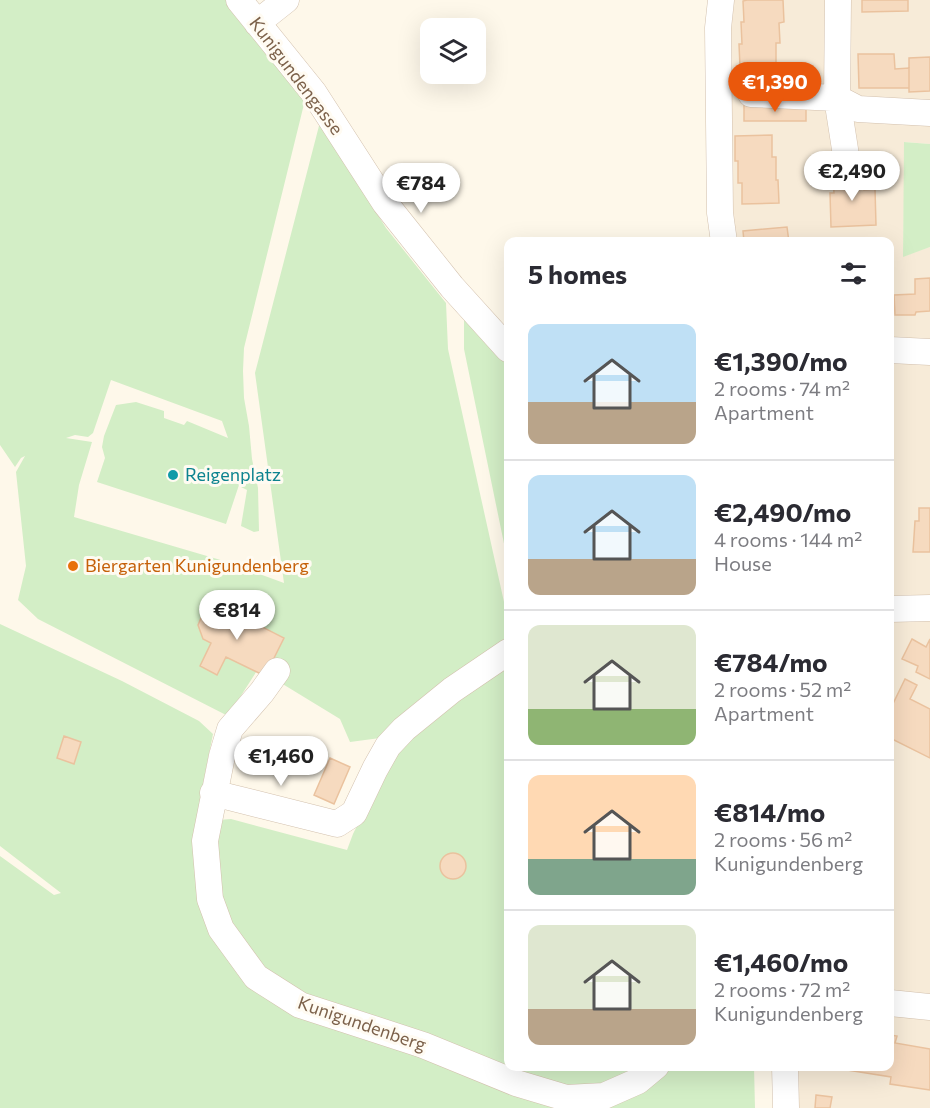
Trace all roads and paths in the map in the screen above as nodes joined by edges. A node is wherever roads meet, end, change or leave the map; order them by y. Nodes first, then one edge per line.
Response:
1 (239, 0) edge
2 (286, 0) edge
3 (721, 0) edge
4 (838, 0) edge
5 (257, 23) junction
6 (751, 94) dead end
7 (837, 98) junction
8 (930, 113) edge
9 (847, 162) dead end
10 (723, 237) edge
11 (504, 345) edge
12 (894, 350) edge
13 (930, 352) edge
14 (930, 608) edge
15 (894, 609) edge
16 (504, 655) edge
17 (277, 671) dead end
18 (213, 793) junction
19 (894, 1003) edge
20 (930, 1007) edge
21 (651, 1071) edge
22 (785, 1071) edge
23 (786, 1108) edge

1 - 5 street, Kunigundengasse
2 - 5 street
3 - 10 street
4 - 7 street
5 - 11 street, Kunigundengasse
6 - 7 street
7 - 8 street
7 - 9 street
12 - 13 street
14 - 15 street
16 - 18 street
17 - 18 street, Kunigundenberg
18 - 21 street, Kunigundenberg
19 - 20 street
22 - 23 street

